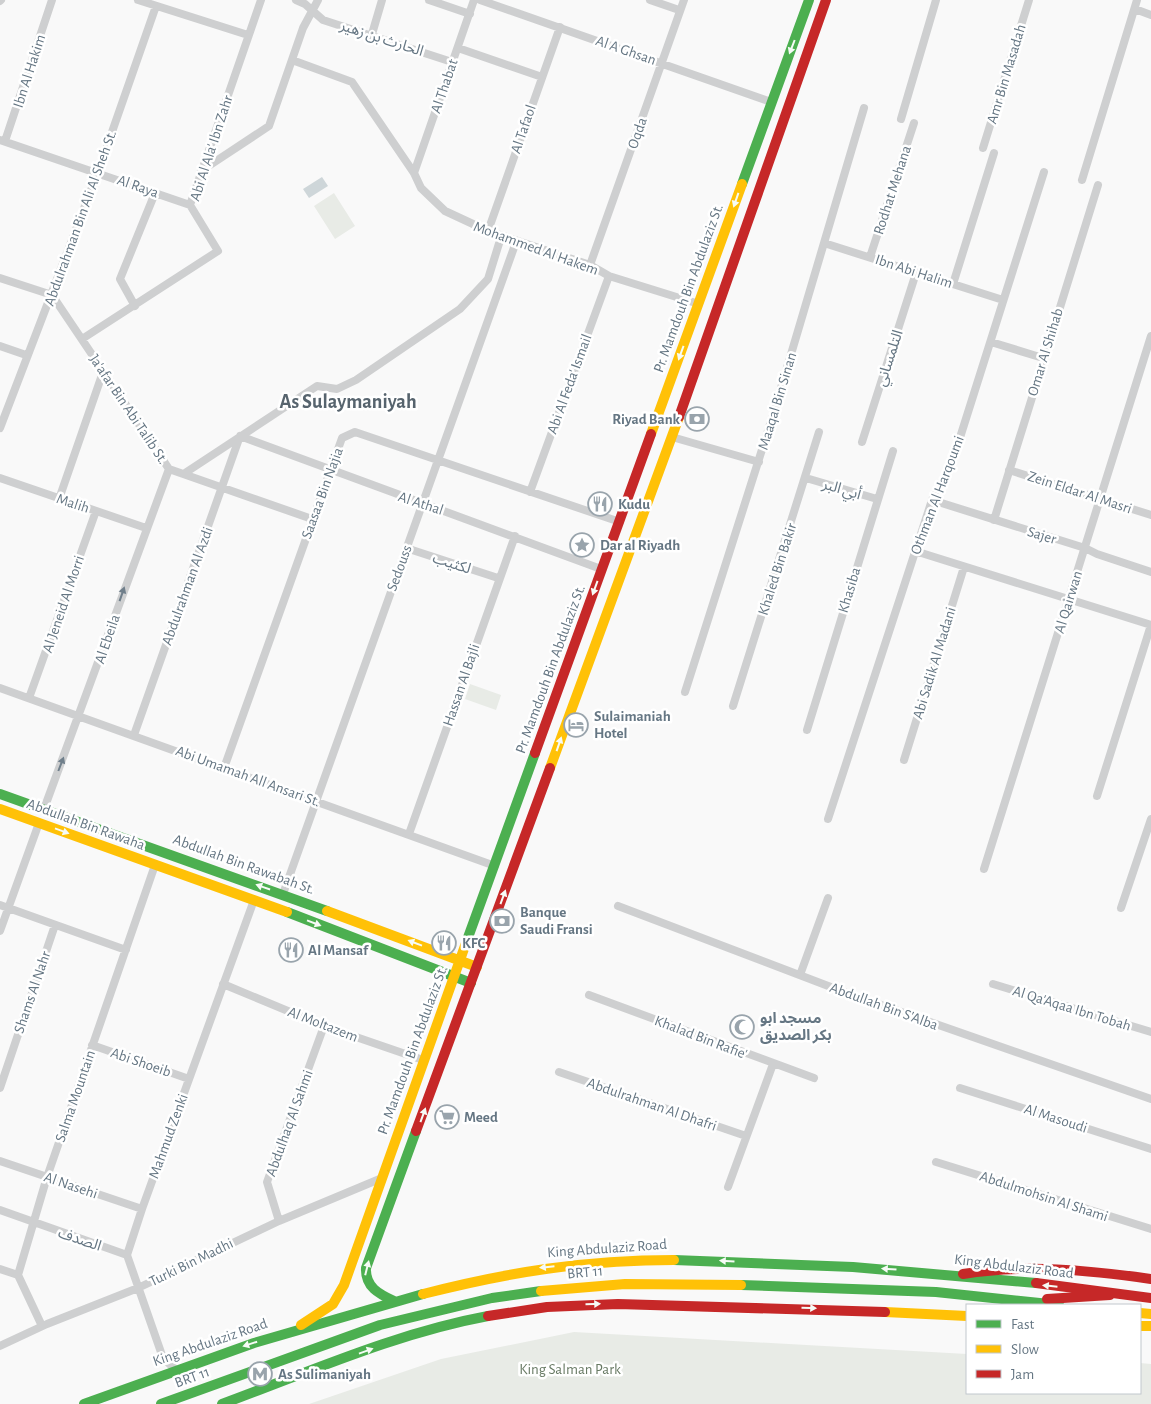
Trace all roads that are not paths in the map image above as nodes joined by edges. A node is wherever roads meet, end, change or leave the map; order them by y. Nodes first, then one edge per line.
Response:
1 (52, 0) edge
2 (138, 0) edge
3 (261, 0) edge
4 (296, 0) edge
5 (318, 0) edge
6 (382, 0) edge
7 (428, 0) edge
8 (474, 0) edge
9 (480, 0) edge
10 (650, 0) edge
11 (684, 0) edge
12 (826, 0) edge
13 (936, 0) edge
14 (1029, 0) edge
15 (1137, 0) edge
16 (809, 1) edge
17 (156, 6) junction
18 (314, 10) junction
19 (679, 10) junction
20 (1134, 10) junction
21 (470, 14) junction
22 (1151, 15) edge
23 (560, 27) junction
24 (372, 34) junction
25 (248, 35) junction
26 (458, 48) junction
27 (292, 60) junction
28 (452, 62) junction
29 (661, 62) junction
30 (542, 77) junction
31 (771, 102) junction
32 (864, 108) dead end
33 (901, 118) dead end
34 (914, 123) dead end
35 (3, 141) edge
36 (983, 148) dead end
37 (994, 153) dead end
38 (201, 171) junction
39 (98, 172) junction
40 (414, 172) junction
41 (1044, 172) dead end
42 (1082, 180) dead end
43 (1098, 185) dead end
44 (155, 193) junction
45 (190, 205) junction
46 (488, 232) junction
47 (501, 237) junction
48 (516, 242) junction
49 (824, 243) junction
50 (870, 257) junction
51 (590, 265) junction
52 (916, 273) junction
53 (609, 276) junction
54 (0, 278) edge
55 (953, 284) junction
56 (52, 295) junction
57 (1003, 300) junction
58 (699, 304) junction
59 (135, 306) junction
60 (1151, 336) edge
61 (82, 339) junction
62 (992, 342) junction
63 (0, 346) edge
64 (26, 355) junction
65 (1043, 358) junction
66 (103, 372) junction
67 (1, 424) edge
68 (819, 432) dead end
69 (240, 436) junction
70 (672, 437) junction
71 (862, 442) dead end
72 (893, 451) dead end
73 (438, 460) junction
74 (759, 462) junction
75 (168, 469) junction
76 (1010, 470) junction
77 (329, 471) junction
78 (186, 473) junction
79 (0, 478) edge
80 (806, 478) junction
81 (222, 486) junction
82 (530, 492) junction
83 (1100, 498) junction
84 (59, 499) junction
85 (877, 499) junction
86 (932, 500) junction
87 (423, 502) junction
88 (96, 511) junction
89 (1151, 515) edge
90 (312, 519) junction
91 (994, 520) junction
92 (620, 522) junction
93 (146, 528) junction
94 (515, 536) junction
95 (406, 548) junction
96 (1085, 548) junction
97 (915, 551) junction
98 (964, 567) junction
99 (601, 569) junction
100 (1151, 572) edge
101 (498, 578) junction
102 (1069, 600) junction
103 (1151, 625) edge
104 (0, 688) edge
105 (685, 692) dead end
106 (29, 698) junction
107 (733, 706) dead end
108 (79, 717) junction
109 (808, 730) dead end
110 (134, 735) junction
111 (904, 760) dead end
112 (224, 768) junction
113 (0, 794) edge
114 (1097, 796) dead end
115 (316, 801) junction
116 (0, 809) edge
117 (44, 809) junction
118 (828, 819) dead end
119 (1151, 819) edge
120 (38, 823) junction
121 (409, 834) junction
122 (155, 865) junction
123 (495, 866) junction
124 (984, 869) dead end
125 (283, 894) junction
126 (828, 898) dead end
127 (254, 900) junction
128 (0, 905) edge
129 (618, 906) dead end
130 (8, 907) junction
131 (1121, 908) dead end
132 (55, 925) junction
133 (0, 931) edge
134 (126, 950) junction
135 (460, 960) junction
136 (477, 966) junction
137 (800, 975) junction
138 (454, 977) junction
139 (471, 983) junction
140 (223, 984) junction
141 (993, 984) dead end
142 (589, 995) dead end
143 (324, 1026) junction
144 (1151, 1032) edge
145 (92, 1045) junction
146 (423, 1060) junction
147 (773, 1064) junction
148 (558, 1072) dead end
149 (814, 1078) dead end
150 (189, 1079) junction
151 (0, 1088) edge
152 (960, 1088) dead end
153 (1151, 1099) edge
154 (746, 1136) junction
155 (1151, 1149) edge
156 (0, 1161) edge
157 (936, 1162) dead end
158 (47, 1177) junction
159 (382, 1178) junction
160 (728, 1187) dead end
161 (142, 1209) junction
162 (0, 1210) edge
163 (279, 1221) junction
164 (33, 1223) junction
165 (1151, 1229) edge
166 (127, 1255) junction
167 (0, 1269) edge
168 (961, 1274) junction
169 (18, 1275) junction
170 (1151, 1279) edge
171 (138, 1288) junction
172 (1127, 1294) junction
173 (1151, 1298) edge
174 (394, 1301) junction
175 (1028, 1301) junction
176 (1051, 1304) edge
177 (966, 1316) edge
178 (42, 1326) junction
179 (296, 1329) junction
180 (0, 1346) edge
181 (175, 1369) junction
182 (84, 1404) edge
183 (161, 1404) edge
184 (222, 1404) edge

1 - 35 street, Ibn Al Hakim
2 - 17 street
3 - 25 street, Abi Al Ala' Ibn Zahr
4 - 18 street, الحارث بن زهير
5 - 18 street
6 - 24 street
7 - 21 street
8 - 21 street, Al Thabat
9 - 23 street, Al A Ghsan
10 - 19 street
11 - 19 street, Oqda
12 - 70 street
13 - 33 street
14 - 36 street, Amr Bin Masadah
15 - 20 street
16 -> 31 street, Pr. Mamdouh Bin Abdulaziz St.
17 - 25 street
17 - 39 street, Abdulrahman Bin Ali Al Sheh St.
18 - 24 street, الحارث بن زهير
18 - 27 street
19 - 29 street, Oqda
20 - 22 street
20 - 42 street
21 - 26 street, Al Thabat
23 - 29 street, Al A Ghsan
23 - 30 street, Al Tafaol
24 - 28 street, الحارث بن زهير
25 - 38 street, Abi Al Ala' Ibn Zahr
26 - 28 street, Al Thabat
26 - 30 street
27 - 38 street
27 - 40 street, Mohammed Al Hakem
28 - 40 street, Al Thabat
29 - 31 street, Al A Ghsan
29 - 51 street, Oqda
30 - 46 street, Al Tafaol
31 -> 58 street, Pr. Mamdouh Bin Abdulaziz St.
32 - 49 street, Maaqal Bin Sinan
34 - 50 street, Rodhat Mehana
35 - 39 street, Al Raya
37 - 55 street
38 - 45 street, Abi Al Ala' Ibn Zahr
39 - 44 street, Al Raya
39 - 56 street, Abdulrahman Bin Ali Al Sheh St.
40 - 46 street, Mohammed Al Hakem
41 - 57 street, Othman Al Harqoumi
43 - 65 street, Omar Al Shihab
44 - 45 street, Al Raya
44 - 59 street
45 - 59 street, Abi Al Ala' Ibn Zahr
46 - 47 street, Mohammed Al Hakem
47 - 48 street, Mohammed Al Hakem
47 - 69 street
48 - 51 street, Mohammed Al Hakem
48 - 73 street, Sedouss
49 - 50 street, Ibn Abi Halim
49 - 74 street, Maaqal Bin Sinan
50 - 52 street, Ibn Abi Halim
51 - 53 street, Mohammed Al Hakem
52 - 55 street, Ibn Abi Halim
52 - 71 street, التلمساني
53 - 58 street, Mohammed Al Hakem
53 - 82 street, Abi Al Feda' Ismail
54 - 56 street
55 - 57 street, Ibn Abi Halim
56 - 61 street, Ja'afar Bin Abi Talib St.
56 - 64 street, Abdulrahman Bin Ali Al Sheh St.
57 - 62 street, Othman Al Harqoumi
58 -> 92 street, Pr. Mamdouh Bin Abdulaziz St.
59 - 61 street, Abi Al Ala' Ibn Zahr
60 - 83 street, Al Qairwan
61 - 66 street, Ja'afar Bin Abi Talib St.
62 - 65 street
62 - 86 street, Othman Al Harqoumi
63 - 64 street
64 - 67 street, Abdulrahman Bin Ali Al Sheh St.
65 - 76 street, Omar Al Shihab
66 - 75 street, Ja'afar Bin Abi Talib St.
66 - 84 street
68 - 80 street, Khaled Bin Bakir
69 - 77 street, Al Athal
69 - 78 street
69 - 81 street, Abdulrahman Al Azdi
70 - 74 street
136 -> 70 street
72 - 85 street, Khasiba
73 - 77 street, Saasaa Bin Najia
73 - 82 street, Saasaa Bin Najia
73 - 87 street, Sedouss
74 - 105 street, Maaqal Bin Sinan
75 - 78 street, Ja'afar Bin Abi Talib St.
75 - 93 street, Al Ebeila
76 - 83 street, Zein Eldar Al Masri
76 - 91 street, Omar Al Shihab
77 - 87 street, Al Athal
77 - 90 street, Saasaa Bin Najia
78 - 81 street, Ja'afar Bin Abi Talib St.
79 - 84 street, Malih
80 - 85 street, أبي البر
80 - 107 street, Khaled Bin Bakir
81 - 90 street, Ja'afar Bin Abi Talib St.
81 - 110 street, Abdulrahman Al Azdi
82 - 92 street, Saasaa Bin Najia
83 - 89 street, Zein Eldar Al Masri
83 - 96 street, Al Qairwan
84 - 88 street, Malih
85 - 109 street, Khasiba
86 - 91 street, Sajer
86 - 97 street, Othman Al Harqoumi
87 - 94 street, Al Athal
87 - 95 street, Sedouss
88 - 93 street, Malih
88 - 106 street, Al Jeneid Al Morri
90 - 112 street, Saasaa Bin Najia
91 - 96 street, Sajer
92 - 99 street, Pr. Mamdouh Bin Abdulaziz St.
108 -> 93 street, Al Ebeila
94 - 99 street, Al Athal
94 - 101 street, Hassan Al Bajli
95 - 101 street, لكثيب
95 - 115 street, Sedouss
96 - 100 street, Sajer
96 - 102 street, Al Qairwan
97 - 98 street
97 - 118 street, Othman Al Harqoumi
98 - 102 street
98 - 111 street, Abi Sadik Al Madani
99 -> 123 street, Pr. Mamdouh Bin Abdulaziz St.
101 - 121 street, Hassan Al Bajli
102 - 103 street
102 - 124 street, Al Qairwan
103 - 114 street
104 - 106 street, Abi Umamah All Ansari St.
106 - 108 street, Abi Umamah All Ansari St.
108 - 110 street, Abi Umamah All Ansari St.
117 -> 108 street, Al Ebeila
110 - 112 street, Abi Umamah All Ansari St.
112 - 115 street, Abi Umamah All Ansari St.
113 - 117 street, Abdullah Bin Rawabah St.
115 - 121 street, Abi Umamah All Ansari St.
115 - 125 street, Sedouss
116 - 120 street, Abdullah Bin Rawaha
125 -> 117 street, Abdullah Bin Rawabah St.
119 - 131 street
120 -> 122 street, Abdullah Bin Rawaha
120 - 130 street
121 - 123 street, Abi Umamah All Ansari St.
122 - 127 street, Abdullah Bin Rawaha
122 - 134 street, Salma Mountain
123 - 135 street, Pr. Mamdouh Bin Abdulaziz St.
135 -> 125 street, Abdullah Bin Rawabah St.
126 - 137 street
127 -> 138 street, Abdullah Bin Rawaha
127 - 140 street, Mahmud Zenki
128 - 130 street
129 - 137 street, Abdullah Bin S'Alba
130 - 132 street
130 - 133 street
132 - 134 street
132 - 151 street, Shams Al Nahr
134 - 145 street, Salma Mountain
135 - 136 street, Abdullah Bin Rawabah St.
135 - 138 street, Pr. Mamdouh Bin Abdulaziz St.
136 - 139 street
137 - 153 street, Abdullah Bin S'Alba
138 - 139 street, Abdullah Bin Rawaha
138 - 146 street, Pr. Mamdouh Bin Abdulaziz St.
174 -> 139 street
140 - 143 street, Al Moltazem
140 - 150 street, Mahmud Zenki
141 - 144 street, Al Qa'Aqaa Ibn Tobah
142 - 147 street, Khalad Bin Rafie'
143 - 146 street, Al Moltazem
143 - 163 street, Abdulhaq Al Sahmi
145 - 150 street, Abi Shoeib
145 - 158 street, Salma Mountain
146 - 159 street, Pr. Mamdouh Bin Abdulaziz St.
147 - 149 street, Khalad Bin Rafie'
147 - 154 street
148 - 154 street, Abdulrahman Al Dhafri
150 - 161 street, Mahmud Zenki
152 - 155 street, Al Masoudi
154 - 160 street
156 - 158 street, Al Nasehi
157 - 165 street, Abdulmohsin Al Shami
158 - 161 street, Al Nasehi
158 - 164 street, Salma Mountain
159 - 163 street, Turki Bin Madhi
159 - 179 street, Pr. Mamdouh Bin Abdulaziz St.
161 - 166 street, Mahmud Zenki
162 - 164 street, الصدف
163 - 171 street, Turki Bin Madhi
164 - 166 street, الصدف
164 - 169 street, Salma Mountain
166 - 171 street
167 - 169 street
168 - 170 street
172 -> 168 street, King Abdulaziz Road
168 -> 174 street, King Abdulaziz Road
169 - 178 street
171 - 178 street, Turki Bin Madhi
171 - 181 street
172 - 173 street, King Abdulaziz Road
172 - 175 street, BRT 11
174 - 179 street, King Abdulaziz Road
175 - 176 street, BRT 11
175 - 183 street, BRT 11
184 -> 177 street
178 - 180 street, Turki Bin Madhi
179 -> 181 street, King Abdulaziz Road
181 - 182 street, King Abdulaziz Road

